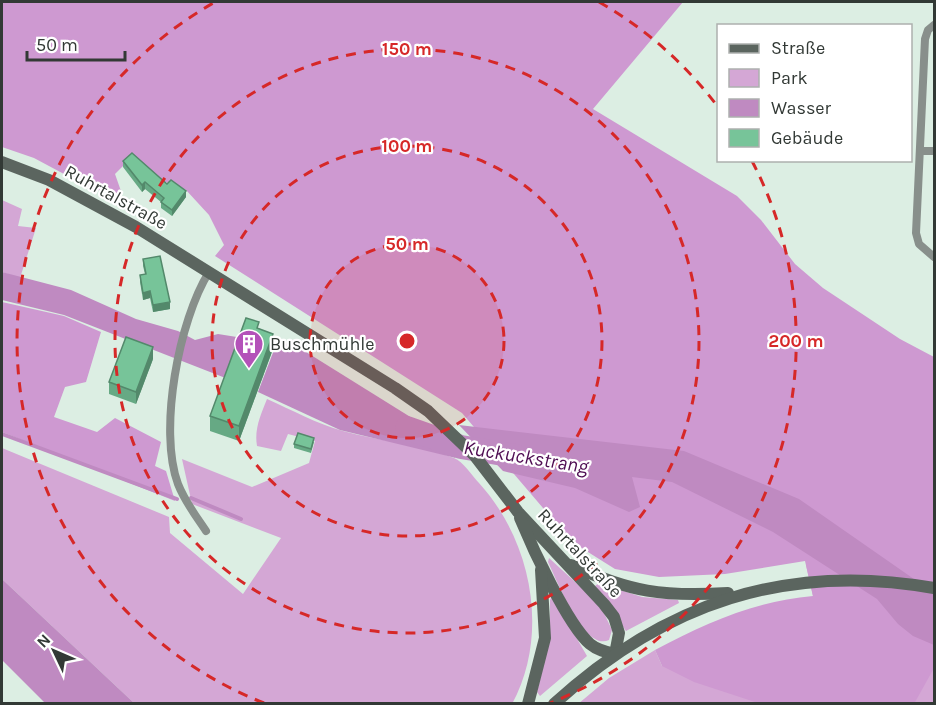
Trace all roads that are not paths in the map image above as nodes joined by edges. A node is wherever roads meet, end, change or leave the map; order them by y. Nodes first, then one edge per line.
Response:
1 (934, 25) edge
2 (921, 151) junction
3 (934, 151) edge
4 (2, 162) edge
5 (934, 257) edge
6 (209, 272) junction
7 (518, 512) junction
8 (206, 531) dead end
9 (565, 562) junction
10 (540, 563) junction
11 (934, 588) edge
12 (744, 592) junction
13 (615, 654) junction
14 (528, 704) edge
15 (554, 704) edge

1 - 2 lane
2 - 3 lane
2 - 5 lane
4 - 6 main road, Ruhrtalstraße
6 - 7 main road, Ruhrtalstraße
6 - 8 lane
7 - 9 main road, Ruhrtalstraße
7 - 10 main road, Ruhrtalstraße
9 - 12 main road
9 - 13 main road, Ruhrtalstraße
10 - 13 main road, Ruhrtalstraße
10 - 14 main road
11 - 12 main road
12 - 13 main road
13 - 15 main road

